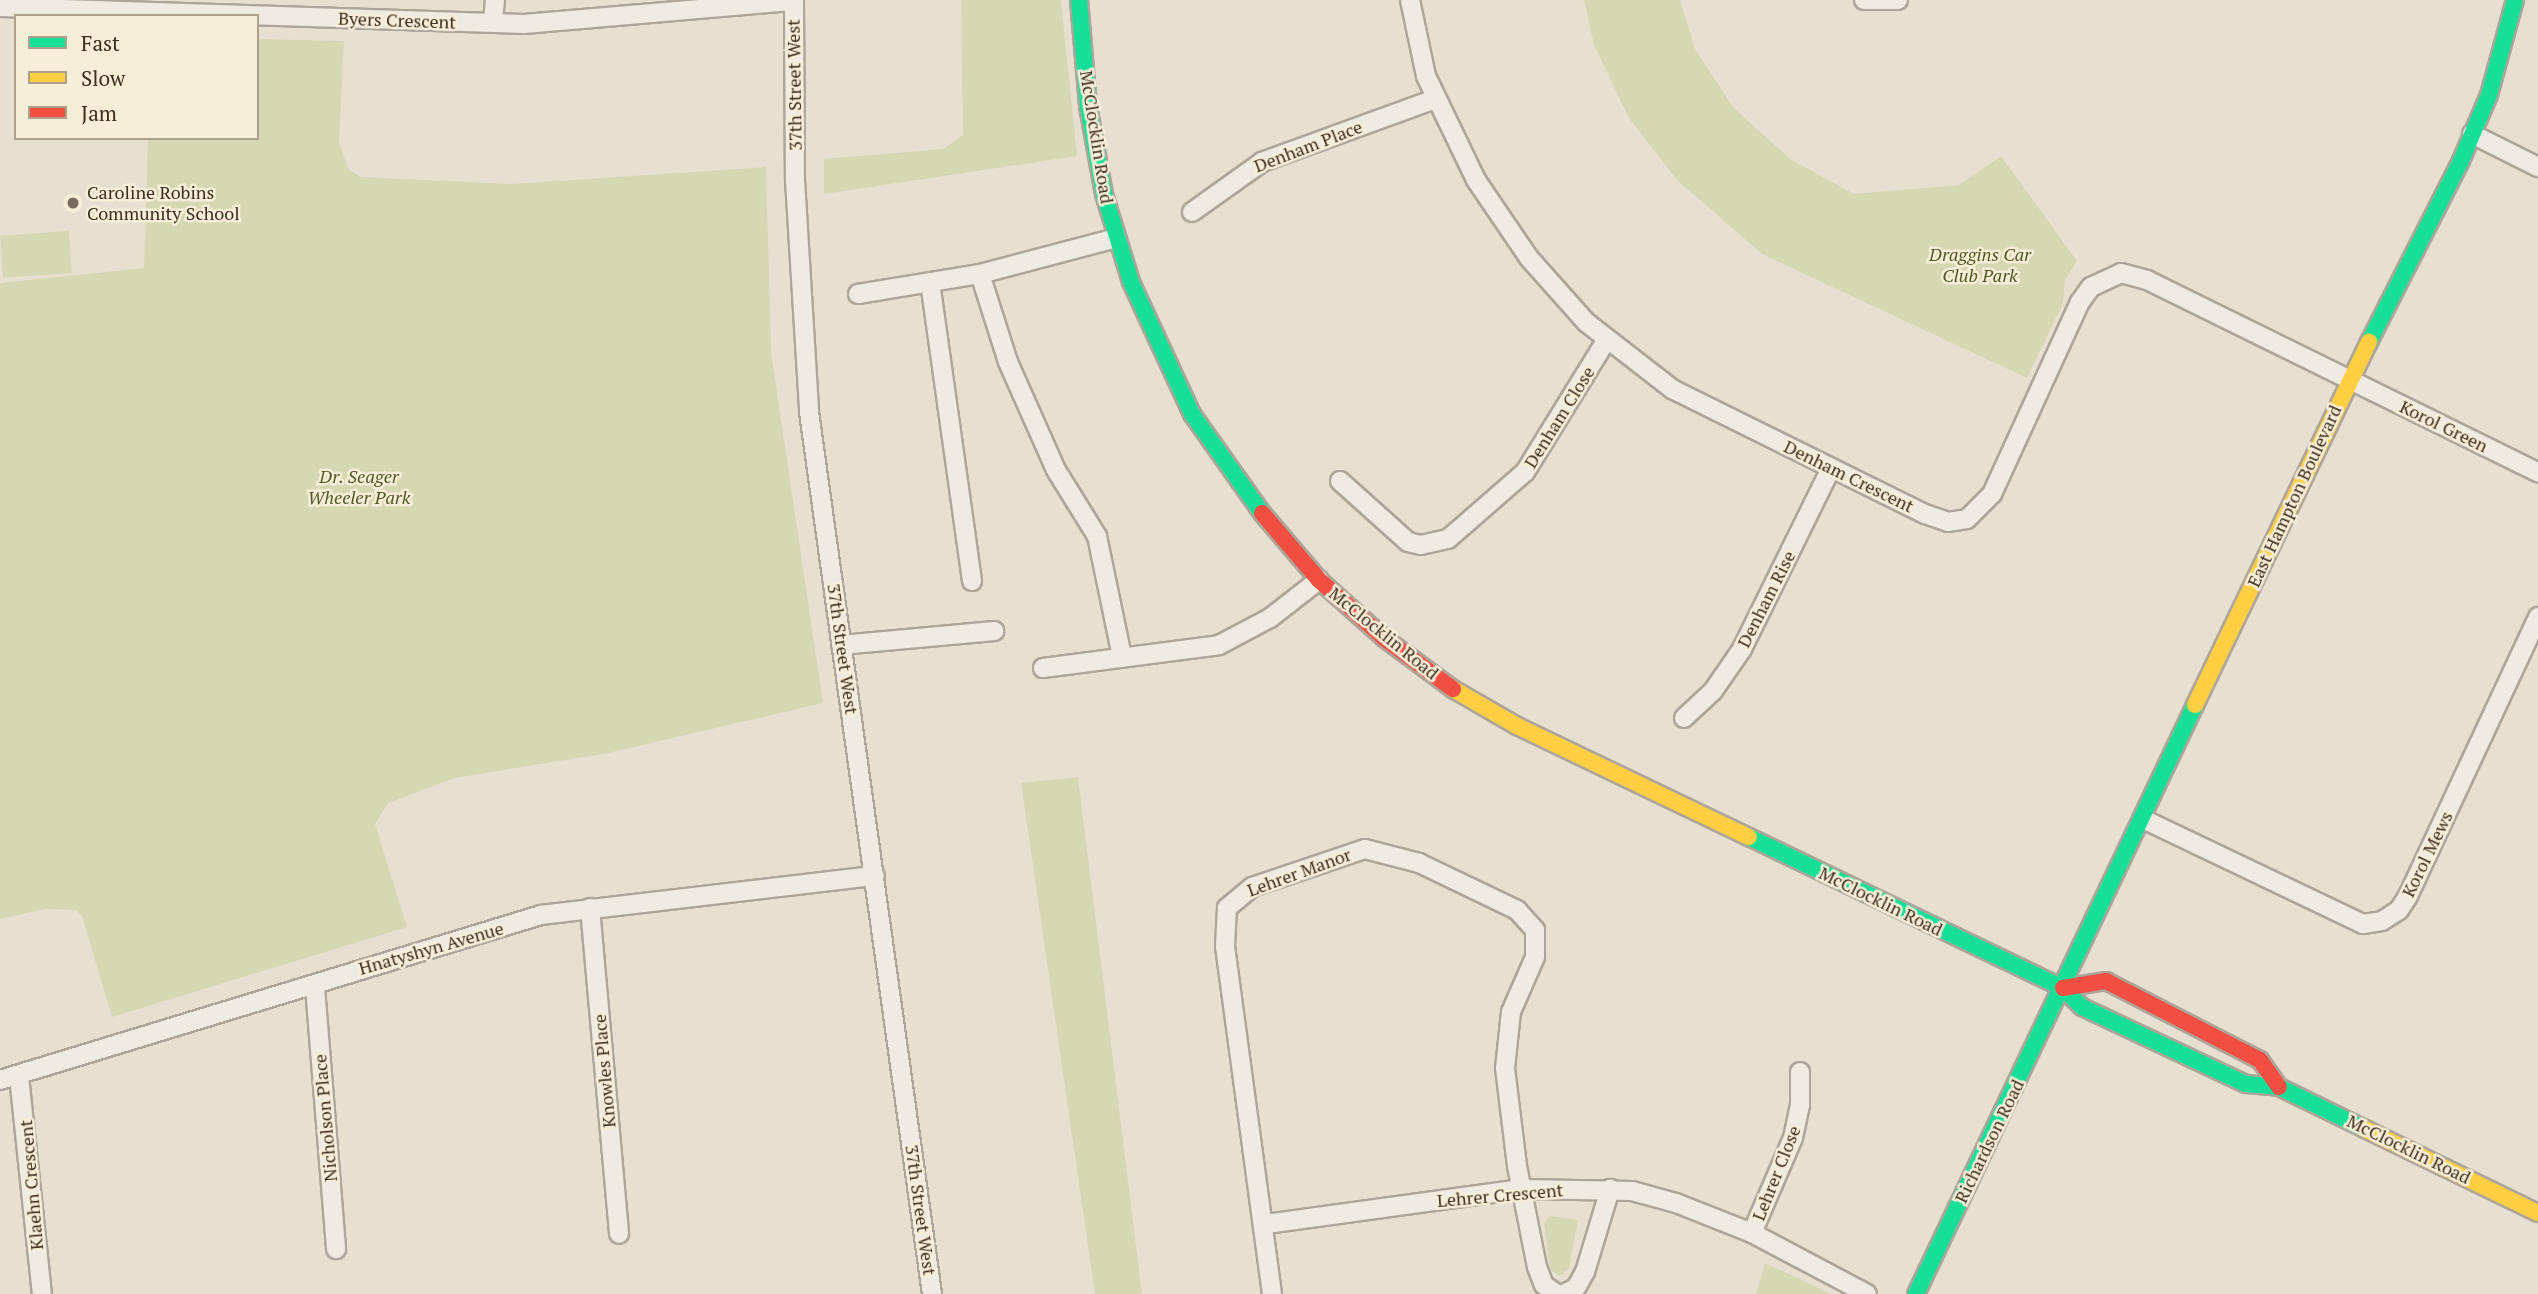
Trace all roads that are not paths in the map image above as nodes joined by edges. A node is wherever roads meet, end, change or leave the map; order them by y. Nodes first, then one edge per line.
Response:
1 (495, 0) edge
2 (794, 0) edge
3 (1079, 0) edge
4 (1410, 0) edge
5 (1864, 0) edge
6 (1898, 0) edge
7 (2515, 0) edge
8 (202, 6) edge
9 (0, 7) edge
10 (493, 22) junction
11 (1435, 99) junction
12 (2472, 134) junction
13 (2538, 167) edge
14 (1192, 212) dead end
15 (1116, 238) junction
16 (979, 274) junction
17 (930, 282) junction
18 (858, 294) dead end
19 (1606, 341) junction
20 (2350, 380) junction
21 (1831, 468) junction
22 (2538, 472) edge
23 (1340, 481) dead end
24 (1320, 580) junction
25 (972, 581) dead end
26 (2538, 617) edge
27 (994, 631) dead end
28 (841, 645) junction
29 (1122, 657) junction
30 (1043, 668) dead end
31 (1684, 718) dead end
32 (2143, 819) junction
33 (875, 876) junction
34 (590, 908) junction
35 (315, 987) junction
36 (2063, 988) junction
37 (1800, 1072) dead end
38 (19, 1076) junction
39 (0, 1080) edge
40 (2279, 1087) junction
41 (1522, 1189) junction
42 (1610, 1189) junction
43 (2538, 1213) edge
44 (1266, 1224) junction
45 (1752, 1233) junction
46 (619, 1234) dead end
47 (336, 1249) dead end
48 (42, 1294) edge
49 (932, 1294) edge
50 (1272, 1294) edge
51 (1557, 1294) edge
52 (1564, 1294) edge
53 (1867, 1294) edge
54 (1916, 1294) edge

1 - 10 street
2 - 10 street, Byers Crescent
2 - 28 street, 37th Street West
3 - 15 street, McClocklin Road
4 - 11 street, Denham Crescent
5 - 6 street
7 - 12 street, East Hampton Boulevard
8 - 9 street, Byers Crescent
8 - 10 street, Byers Crescent
11 - 14 street, Denham Place
11 - 19 street, Denham Crescent
12 - 13 street
12 - 20 street, East Hampton Boulevard
15 - 16 street
15 - 24 street, McClocklin Road
16 - 17 street
16 - 29 street
17 - 18 street
17 - 25 street
19 - 21 street, Denham Crescent
19 - 23 street, Denham Close
20 - 21 street, Denham Crescent
20 - 22 street, Korol Green
20 - 32 street, East Hampton Boulevard
21 - 31 street, Denham Rise
24 - 29 street
24 - 36 street, McClocklin Road
26 - 32 street, Korol Mews
27 - 28 street
28 - 33 street, 37th Street West
29 - 30 street
32 - 36 street, East Hampton Boulevard
33 - 34 street, Hnatyshyn Avenue
33 - 49 street, 37th Street West
34 - 35 street, Hnatyshyn Avenue
34 - 46 street, Knowles Place
35 - 38 street, Hnatyshyn Avenue
35 - 47 street, Nicholson Place
36 - 40 street, McClocklin Road
36 - 40 street, McClocklin Road
36 - 54 street, Richardson Road
37 - 45 street, Lehrer Close
38 - 39 street, Hnatyshyn Avenue
38 - 48 street, Klaehn Crescent
40 - 43 street, McClocklin Road
41 - 42 street, Lehrer Crescent
41 - 44 street, Lehrer Crescent
41 - 44 street, Lehrer Manor
41 - 51 street, Lehrer Manor
42 - 45 street, Lehrer Crescent
42 - 52 street
44 - 50 street
45 - 53 street, Lehrer Crescent

